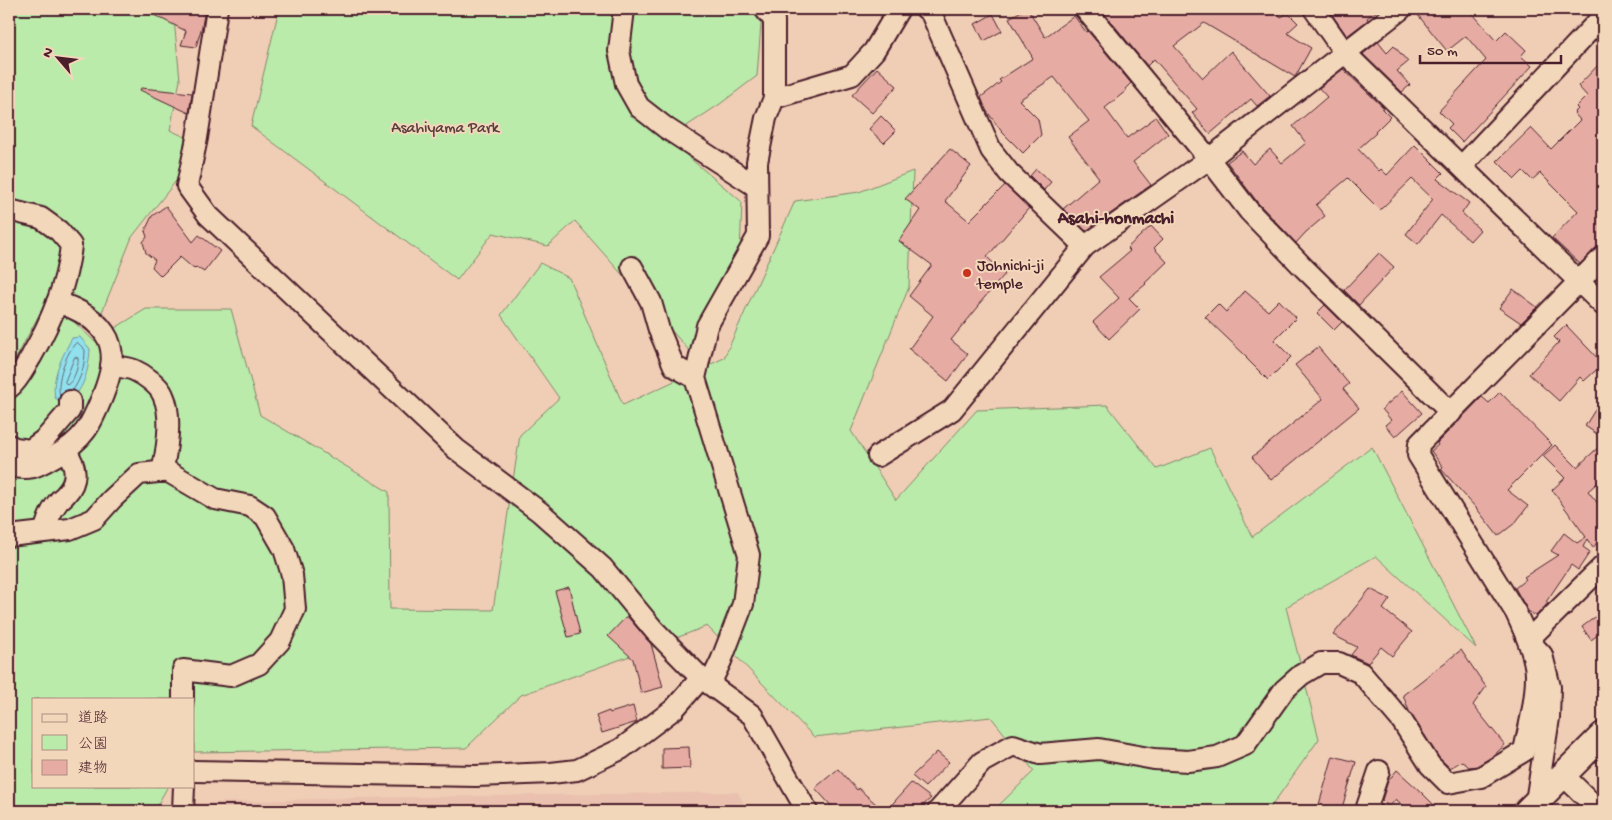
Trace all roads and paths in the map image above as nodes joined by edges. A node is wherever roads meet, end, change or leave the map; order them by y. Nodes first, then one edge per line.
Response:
1 (217, 9) edge
2 (624, 9) edge
3 (765, 9) edge
4 (899, 9) edge
5 (926, 9) edge
6 (1085, 9) edge
7 (1314, 9) edge
8 (1400, 9) edge
9 (1603, 16) edge
10 (1344, 52) junction
11 (774, 98) junction
12 (1209, 159) junction
13 (1462, 166) junction
14 (757, 187) junction
15 (9, 210) edge
16 (1085, 246) junction
17 (1603, 257) edge
18 (632, 267) dead end
19 (1580, 282) junction
20 (57, 302) junction
21 (1603, 305) edge
22 (111, 366) junction
23 (695, 378) junction
24 (9, 388) edge
25 (70, 401) dead end
26 (1451, 413) junction
27 (9, 445) edge
28 (66, 451) junction
29 (878, 456) dead end
30 (9, 466) edge
31 (162, 472) junction
32 (45, 531) junction
33 (9, 536) edge
34 (1603, 566) edge
35 (1528, 640) junction
36 (705, 681) junction
37 (183, 698) edge
38 (1603, 735) edge
39 (195, 771) edge
40 (1379, 771) dead end
41 (1563, 775) junction
42 (184, 788) edge
43 (1531, 807) edge
44 (183, 811) edge
45 (807, 811) edge
46 (938, 811) edge
47 (1371, 811) edge
48 (1600, 811) edge

1 - 36 street
2 - 14 street
3 - 11 street
4 - 11 street
5 - 16 street
6 - 12 street
7 - 10 street
8 - 10 street
9 - 13 street
10 - 12 street
10 - 13 street
11 - 14 street
12 - 16 street
12 - 26 street
13 - 19 street
14 - 23 street
15 - 20 street
16 - 29 street
17 - 19 street
18 - 23 street
19 - 21 street
19 - 26 street
20 - 22 street
20 - 24 street
22 - 28 street
22 - 31 street
23 - 36 street
25 - 27 street
26 - 35 street
28 - 30 street
28 - 32 street
31 - 32 street
31 - 37 street
32 - 33 street
34 - 35 street
35 - 43 street
35 - 46 street
36 - 39 street
36 - 45 street
38 - 41 street
40 - 47 street
41 - 43 street
41 - 48 street
42 - 44 street

